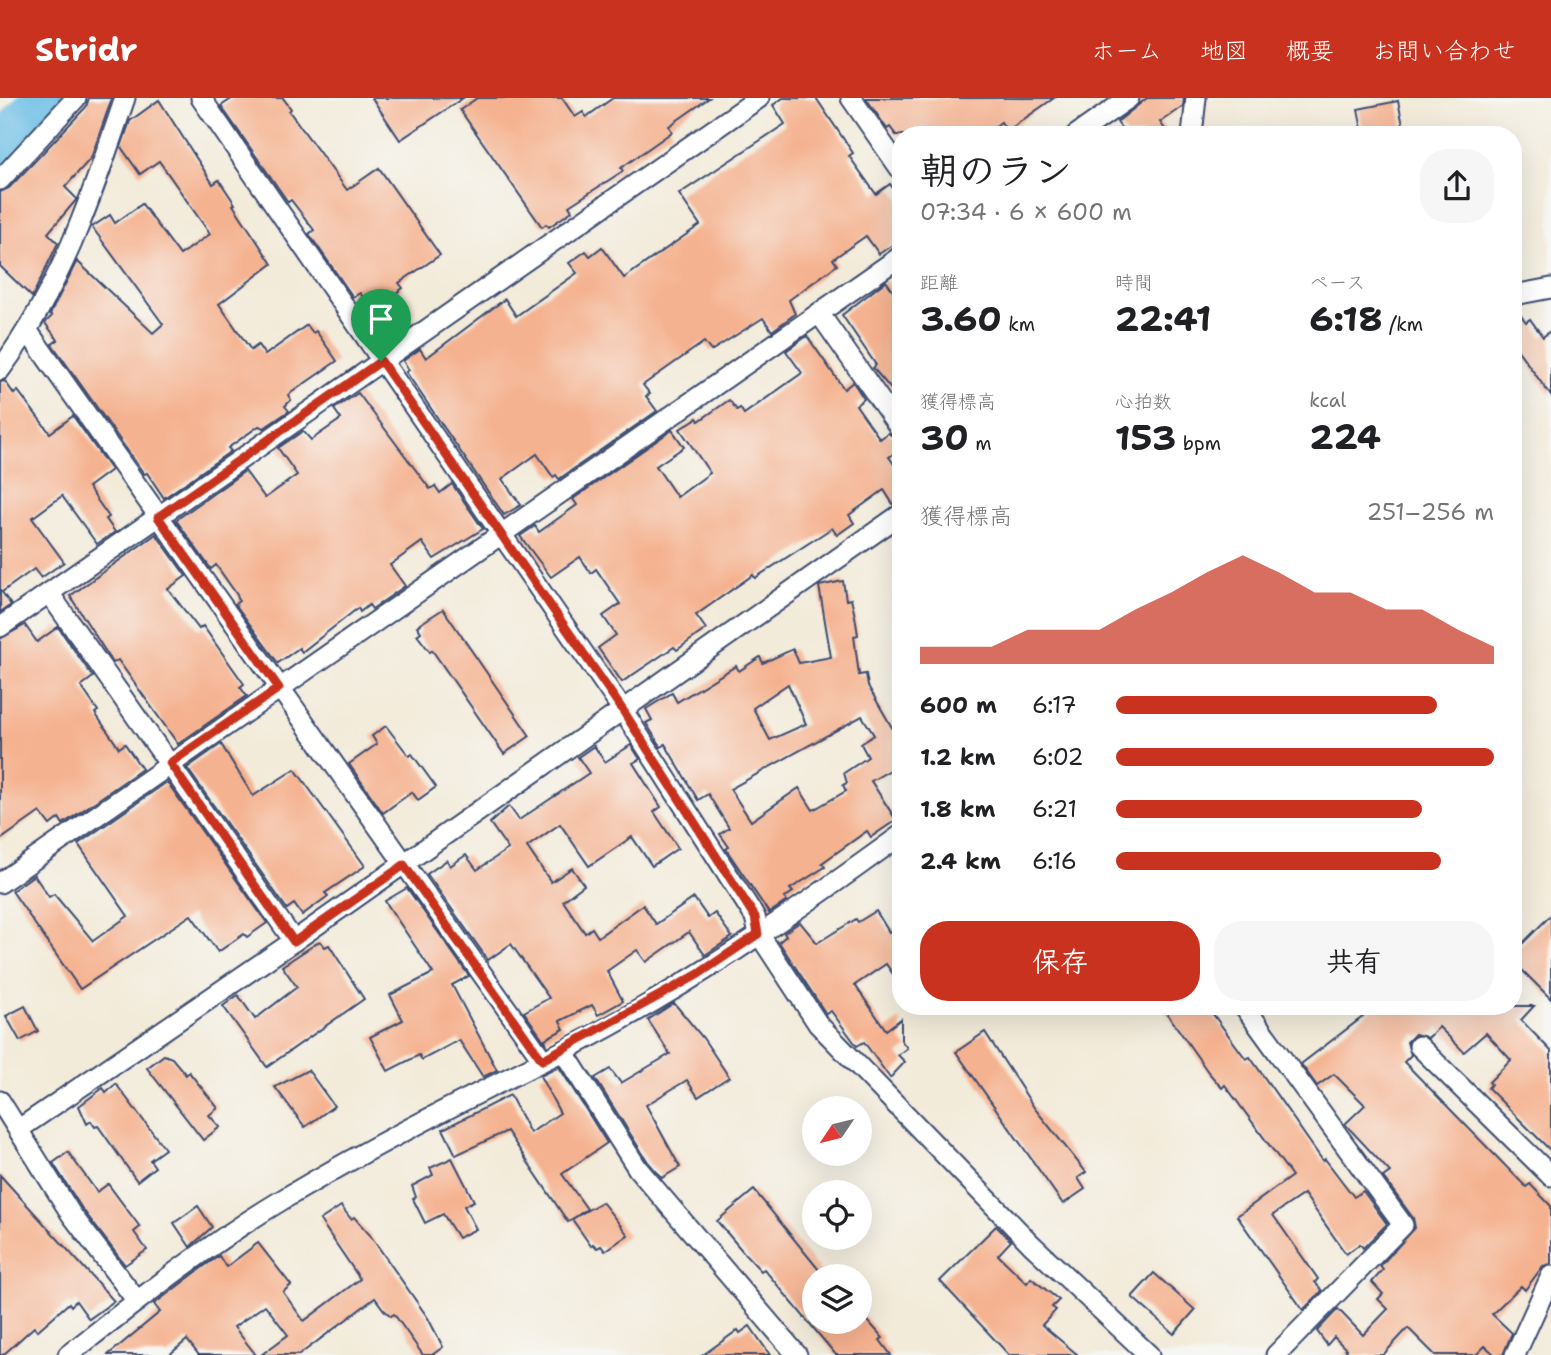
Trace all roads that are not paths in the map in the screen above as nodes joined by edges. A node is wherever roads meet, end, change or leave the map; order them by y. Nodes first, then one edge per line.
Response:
1 (76, 98) edge
2 (125, 98) edge
3 (759, 98) edge
4 (851, 98) edge
5 (1129, 98) edge
6 (1196, 98) edge
7 (203, 99) edge
8 (1089, 126) edge
9 (1193, 126) edge
10 (892, 157) edge
11 (0, 180) edge
12 (892, 262) edge
13 (1551, 288) edge
14 (1522, 293) edge
15 (819, 313) junction
16 (27, 330) junction
17 (381, 361) junction
18 (0, 370) edge
19 (892, 417) edge
20 (158, 517) junction
21 (892, 520) edge
22 (500, 535) junction
23 (49, 593) junction
24 (0, 627) edge
25 (279, 688) junction
26 (622, 709) junction
27 (170, 763) junction
28 (892, 841) edge
29 (404, 865) junction
30 (0, 883) edge
31 (758, 934) junction
32 (294, 942) junction
33 (1251, 1015) edge
34 (1419, 1046) dead end
35 (563, 1051) junction
36 (542, 1060) junction
37 (0, 1101) edge
38 (19, 1129) junction
39 (1551, 1177) edge
40 (1551, 1276) edge
41 (137, 1301) junction
42 (68, 1355) edge
43 (797, 1355) edge
44 (1149, 1355) edge
45 (1276, 1355) edge
46 (1515, 1355) edge

1 - 11 street
2 - 16 street
3 - 17 street
4 - 10 street
5 - 8 street
6 - 9 street
7 - 17 street
12 - 15 street
13 - 14 street
15 - 19 street
15 - 22 street
16 - 18 street
16 - 20 street
17 - 20 street
17 - 22 street
20 - 23 street
20 - 25 street
21 - 26 street
22 - 25 street
22 - 26 street
23 - 24 street
23 - 27 street
25 - 27 street
25 - 29 street
26 - 29 street
26 - 31 street
27 - 30 street
27 - 32 street
28 - 31 street
29 - 32 street
29 - 36 street
31 - 35 street
31 - 44 street
32 - 38 street
33 - 45 street
34 - 39 street
35 - 36 street
35 - 43 street
36 - 41 street
37 - 38 street
38 - 41 street
40 - 46 street
41 - 42 street

